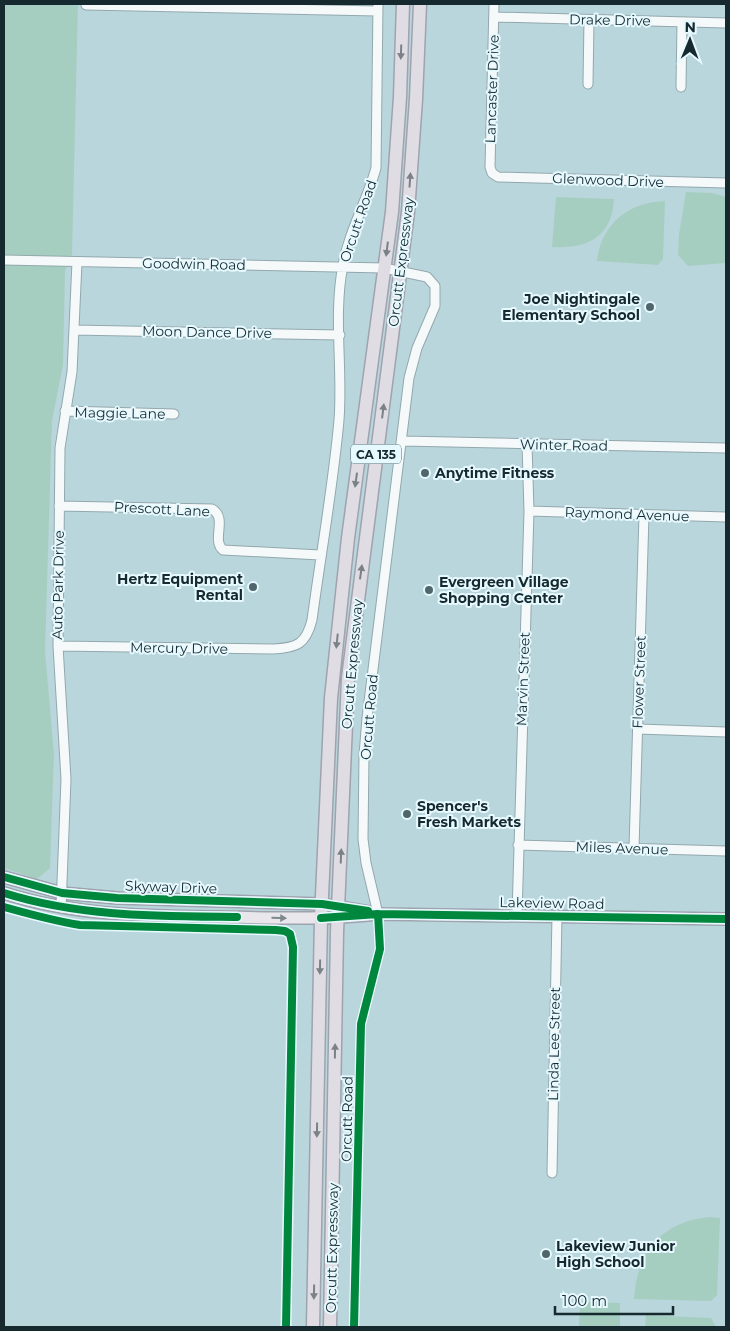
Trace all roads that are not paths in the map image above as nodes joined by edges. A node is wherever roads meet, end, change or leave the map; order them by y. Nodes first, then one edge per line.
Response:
1 (403, 4) edge
2 (420, 4) edge
3 (494, 4) edge
4 (86, 5) edge
5 (378, 7) edge
6 (494, 17) junction
7 (589, 20) junction
8 (682, 22) junction
9 (726, 24) edge
10 (588, 84) dead end
11 (681, 87) dead end
12 (492, 173) joint
13 (726, 183) edge
14 (4, 260) edge
15 (77, 262) junction
16 (342, 266) junction
17 (384, 268) junction
18 (402, 270) junction
19 (74, 330) junction
20 (340, 335) junction
21 (65, 412) junction
22 (174, 414) dead end
23 (402, 441) junction
24 (527, 444) junction
25 (726, 448) edge
26 (59, 506) junction
27 (528, 512) junction
28 (644, 515) junction
29 (726, 517) edge
30 (320, 555) junction
31 (300, 644) joint
32 (58, 646) junction
33 (638, 729) junction
34 (726, 732) edge
35 (518, 845) junction
36 (634, 848) junction
37 (726, 851) edge
38 (4, 877) edge
39 (4, 893) edge
40 (62, 893) junction
41 (322, 904) junction
42 (339, 905) junction
43 (61, 908) junction
44 (378, 914) junction
45 (517, 915) junction
46 (557, 916) junction
47 (321, 918) junction
48 (338, 918) junction
49 (726, 919) edge
50 (552, 1173) dead end
51 (313, 1327) edge
52 (330, 1327) edge
53 (354, 1327) edge

1 -> 17 highway, Orcutt Expressway / CA 135
18 -> 2 highway, Orcutt Expressway / CA 135
3 - 6 street, Lancaster Drive
4 - 5 street
5 - 16 street, Orcutt Road
6 - 7 street, Drake Drive
6 - 12 street, Lancaster Drive
7 - 8 street, Drake Drive
7 - 10 street
8 - 9 street, Drake Drive
8 - 11 street
12 - 13 street, Glenwood Drive
14 - 15 street, Goodwin Road
15 - 16 street, Goodwin Road
15 - 19 street, Auto Park Drive
16 - 17 street, Goodwin Road
16 - 20 street, Orcutt Road
17 - 18 street, Orcutt Road
17 -> 41 highway, Orcutt Expressway / CA 135
18 - 23 street, Orcutt Road
42 -> 18 highway, Orcutt Expressway / CA 135
19 - 20 street, Moon Dance Drive
19 - 21 street, Auto Park Drive
20 - 30 street, Orcutt Road
21 - 22 street, Maggie Lane
21 - 26 street, Auto Park Drive
23 - 24 street, Winter Road
23 - 44 street, Orcutt Road
24 - 25 street, Winter Road
24 - 27 street, Marvin Street
26 - 30 street, Prescott Lane
26 - 32 street, Auto Park Drive
27 - 28 street, Raymond Avenue
27 - 35 street, Marvin Street
28 - 29 street, Raymond Avenue
28 - 33 street, Flower Street
30 - 31 street, Orcutt Road
31 - 32 street, Mercury Drive
32 - 40 street, Auto Park Drive
33 - 34 street
33 - 36 street, Flower Street
35 - 36 street, Miles Avenue
35 - 45 street, Marvin Street
36 - 37 street, Miles Avenue
38 - 40 main road, Skyway Drive
39 - 43 main road, Skyway Drive
40 - 41 main road, Skyway Drive
40 - 43 street, Auto Park Drive
41 - 42 main road, Skyway Drive
41 - 47 highway, Orcutt Expressway / CA 135
42 - 44 main road, Lakeview Road
42 - 48 highway, Orcutt Expressway / CA 135
43 -> 47 main road, Skyway Drive
44 - 45 main road, Lakeview Road
44 - 48 main road, Lakeview Road
44 - 53 street, Orcutt Road
45 - 46 main road, Lakeview Road
46 - 49 main road, Lakeview Road
46 - 50 street, Linda Lee Street
47 - 48 main road, Skyway Drive
47 -> 51 highway, Orcutt Expressway / CA 135
52 -> 48 highway, Orcutt Expressway / CA 135

